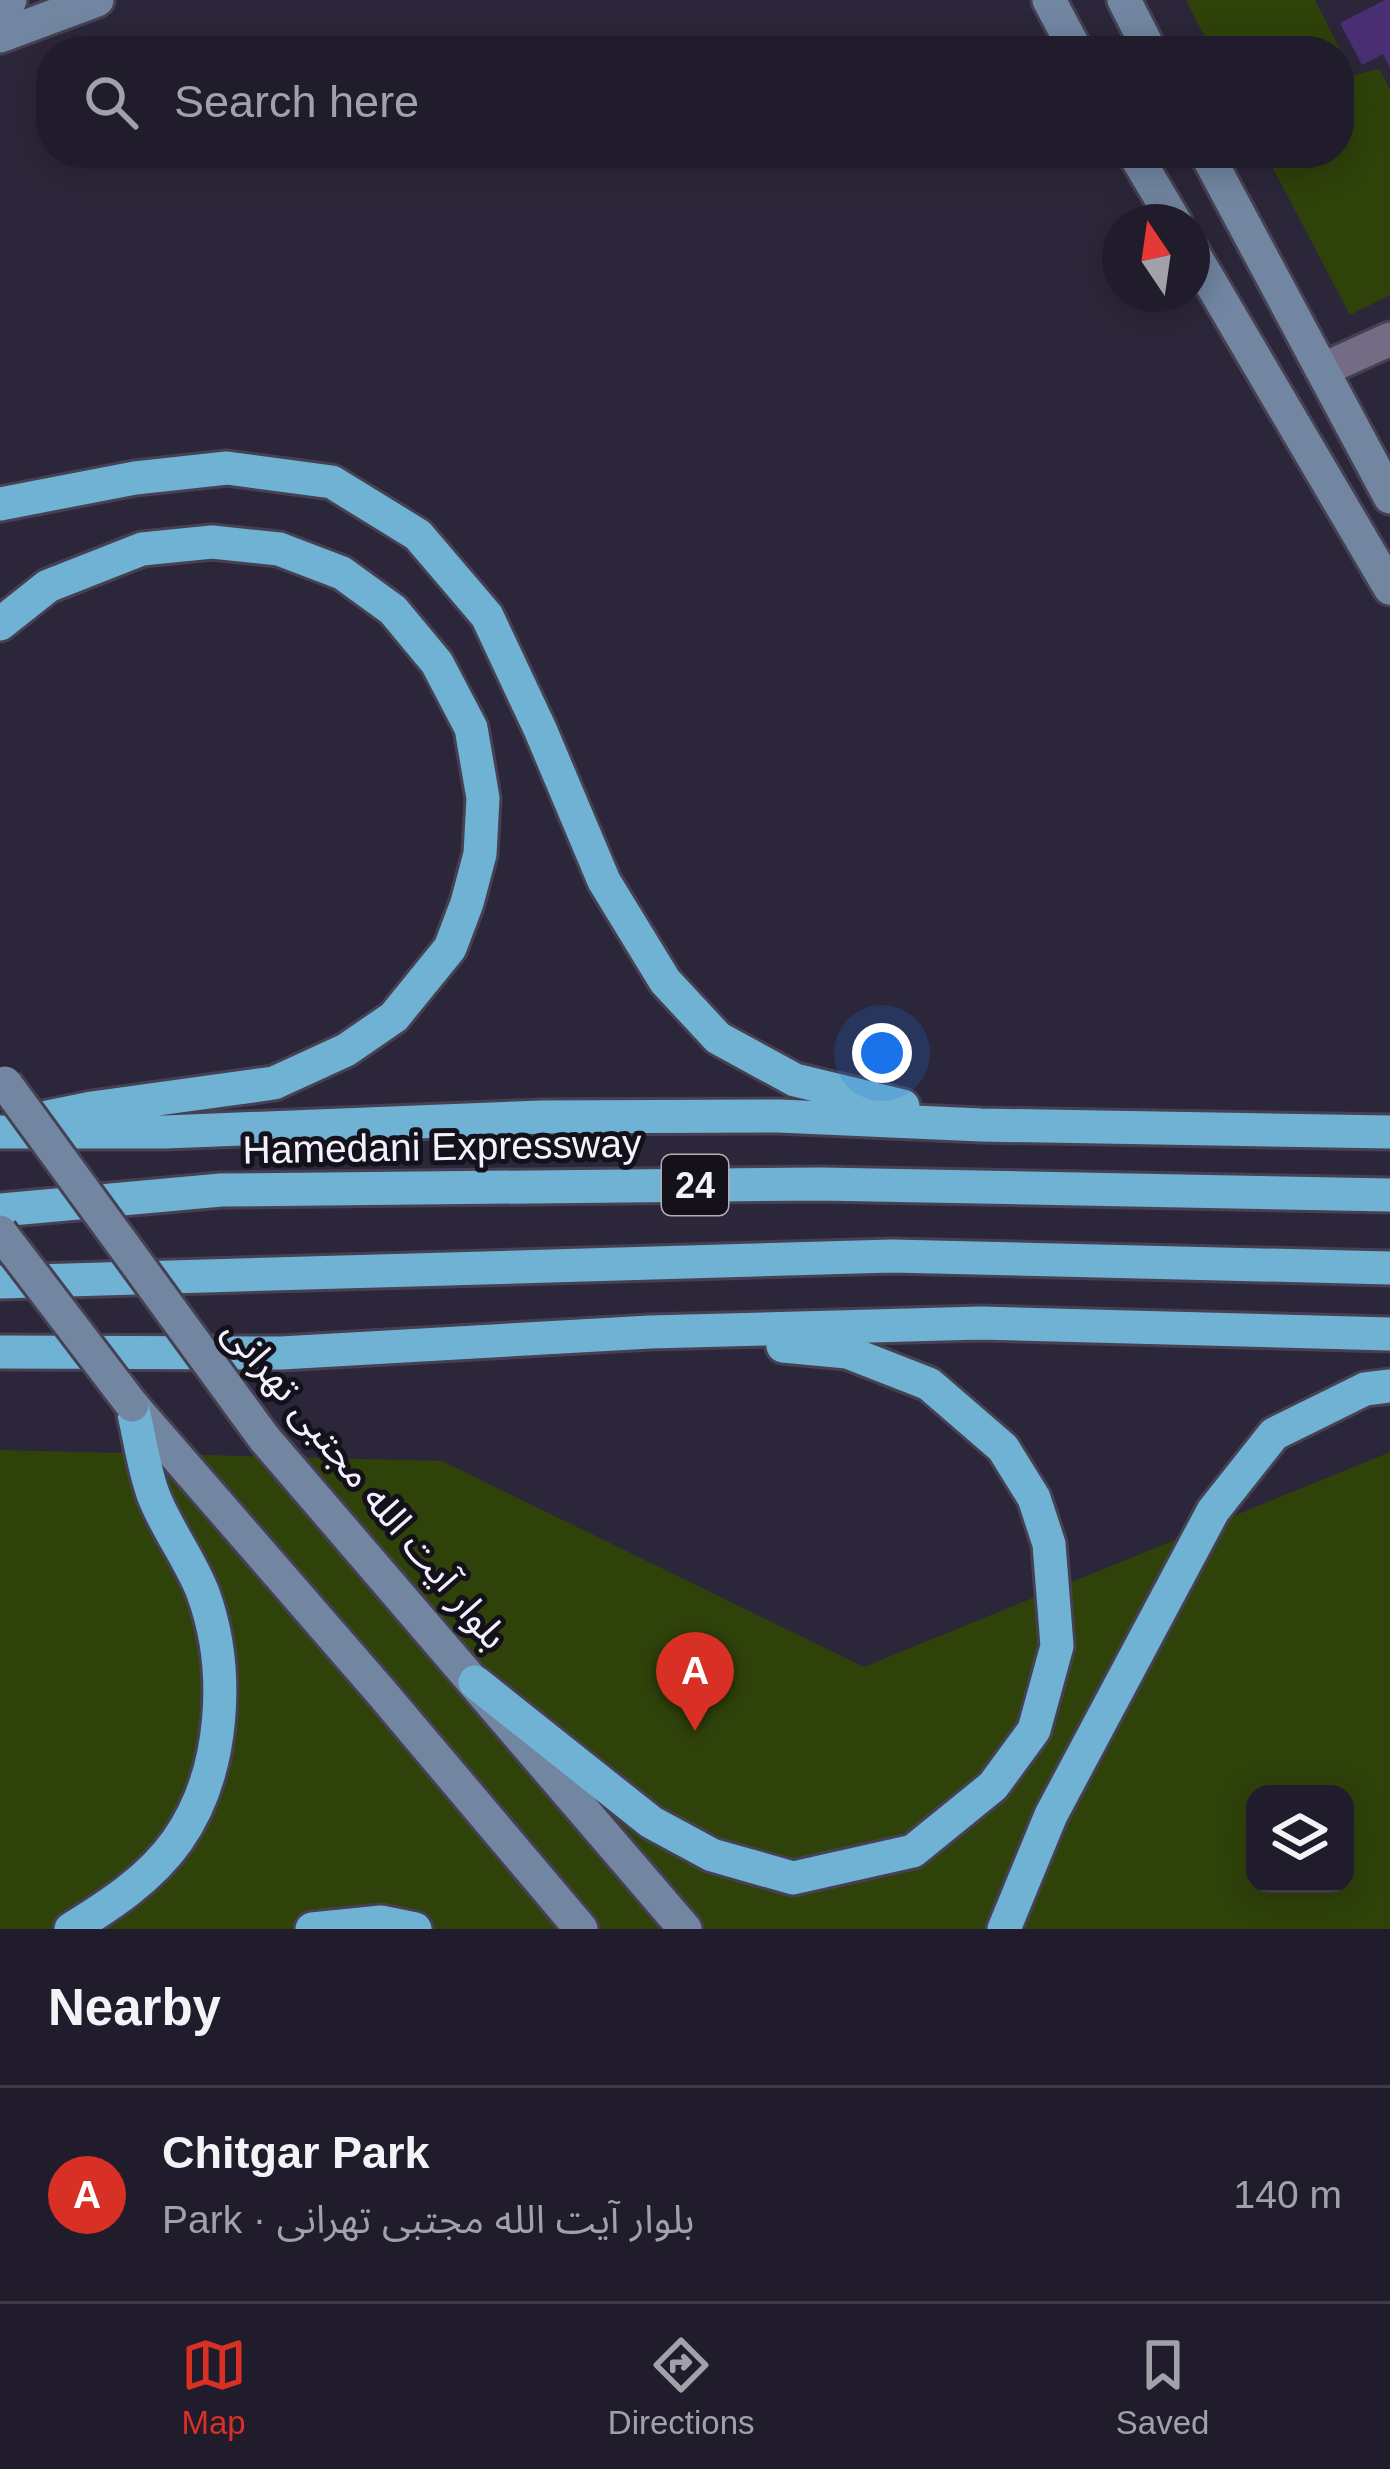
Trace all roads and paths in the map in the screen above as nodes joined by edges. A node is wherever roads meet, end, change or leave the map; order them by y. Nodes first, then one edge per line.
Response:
1 (10, 0) edge
2 (97, 0) edge
3 (1049, 0) edge
4 (1124, 0) edge
5 (0, 4) edge
6 (0, 36) edge
7 (1068, 36) edge
8 (1142, 36) edge
9 (1143, 168) edge
10 (1213, 168) edge
11 (1164, 204) edge
12 (1210, 282) edge
13 (1390, 339) edge
14 (1322, 370) junction
15 (1390, 497) edge
16 (0, 504) edge
17 (1390, 588) edge
18 (0, 624) edge
19 (2, 1074) edge
20 (981, 1125) junction
21 (0, 1129) edge
22 (1390, 1132) edge
23 (1390, 1195) edge
24 (0, 1210) edge
25 (0, 1232) edge
26 (1390, 1268) edge
27 (0, 1282) edge
28 (650, 1332) junction
29 (1390, 1334) edge
30 (2, 1352) edge
31 (1390, 1386) edge
32 (131, 1405) junction
33 (475, 1682) junction
34 (71, 1929) edge
35 (312, 1929) edge
36 (416, 1929) edge
37 (581, 1929) edge
38 (686, 1929) edge
39 (1004, 1929) edge

1 - 5 main road
2 - 6 main road
3 - 7 main road
4 - 8 main road
9 - 11 main road
10 - 14 main road
12 - 17 main road
13 - 14 street
14 - 15 main road
16 - 20 highway
18 - 21 highway
19 - 33 main road, بلوار آیت الله مجتبی تهرانی, bridge
20 - 21 highway, Hamedani Expressway
20 - 22 highway, Hamedani Expressway
23 - 24 highway, Hamedani Expressway / 24
25 - 32 main road, bridge
26 - 27 highway, 24
28 - 29 highway
28 - 30 highway
28 - 33 highway
31 - 39 highway
32 - 34 highway
32 - 37 main road
33 - 38 main road, بلوار آیت الله مجتبی تهرانی
35 - 36 highway

